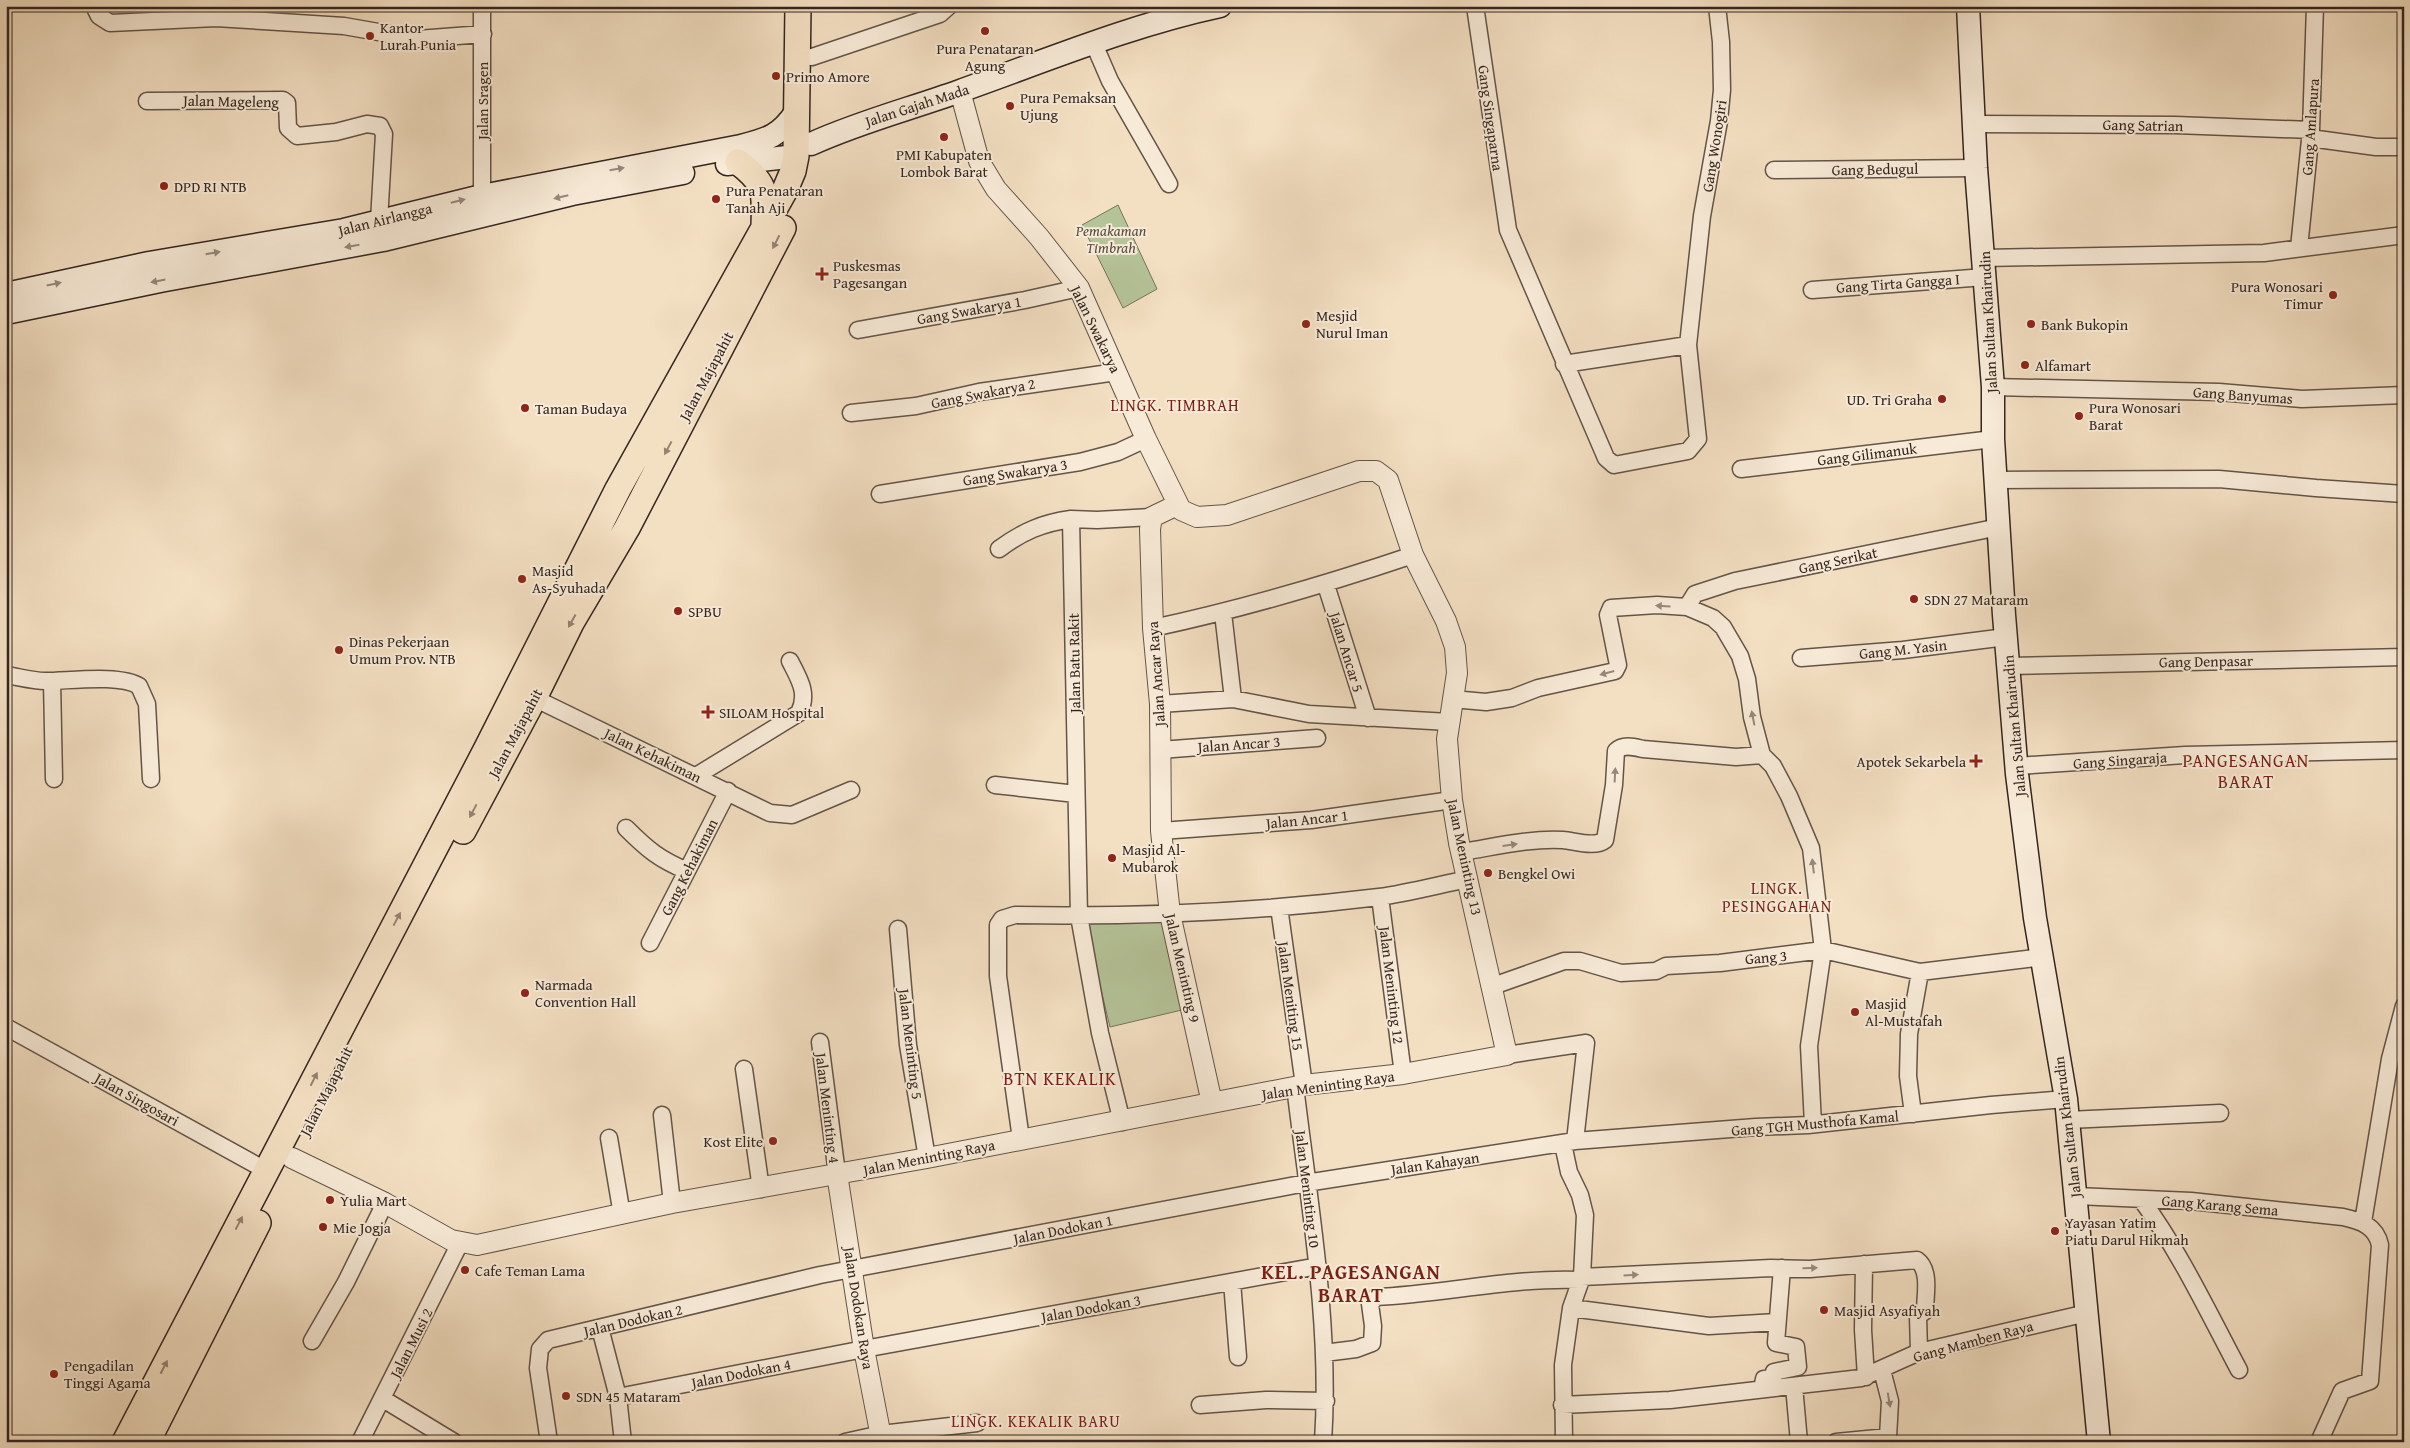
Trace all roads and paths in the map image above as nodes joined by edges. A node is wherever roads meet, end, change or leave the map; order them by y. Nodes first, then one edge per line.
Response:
1 (94, 6) edge
2 (482, 6) edge
3 (798, 6) edge
4 (815, 6) edge
5 (948, 6) edge
6 (1220, 6) edge
7 (1475, 6) edge
8 (1718, 6) edge
9 (1968, 6) edge
10 (2315, 6) edge
11 (483, 34) junction
12 (1094, 44) junction
13 (812, 57) junction
14 (960, 91) junction
15 (147, 100) dead end
16 (796, 112) junction
17 (1974, 124) junction
18 (2311, 134) junction
19 (801, 147) junction
20 (2402, 147) dead end
21 (736, 157) junction
22 (1976, 168) junction
23 (1774, 170) dead end
24 (1168, 184) dead end
25 (482, 196) junction
26 (764, 229) junction
27 (381, 230) junction
28 (2404, 235) edge
29 (2299, 248) junction
30 (1985, 267) junction
31 (1079, 288) junction
32 (1812, 290) dead end
33 (6, 294) edge
34 (6, 313) edge
35 (858, 330) dead end
36 (1688, 345) junction
37 (1564, 364) junction
38 (1116, 372) junction
39 (1993, 388) junction
40 (2404, 395) edge
41 (851, 413) dead end
42 (1146, 439) junction
43 (1993, 439) junction
44 (1741, 469) dead end
45 (1996, 480) junction
46 (880, 494) dead end
47 (2404, 494) edge
48 (1177, 505) junction
49 (1152, 517) junction
50 (1071, 519) junction
51 (1999, 526) junction
52 (999, 549) dead end
53 (1413, 555) junction
54 (1326, 585) junction
55 (1687, 607) junction
56 (1223, 613) junction
57 (1153, 628) junction
58 (2006, 637) junction
59 (2404, 657) edge
60 (1800, 658) dead end
61 (790, 661) dead end
62 (2009, 666) junction
63 (6, 675) edge
64 (52, 681) junction
65 (534, 698) junction
66 (1233, 699) junction
67 (1452, 699) junction
68 (1160, 704) junction
69 (1368, 718) junction
70 (1449, 722) junction
71 (1317, 738) dead end
72 (498, 746) junction
73 (1160, 750) junction
74 (2404, 750) edge
75 (1762, 755) junction
76 (2017, 766) junction
77 (696, 776) junction
78 (54, 778) dead end
79 (151, 779) dead end
80 (478, 784) junction
81 (995, 785) dead end
82 (851, 790) dead end
83 (728, 791) junction
84 (1076, 794) junction
85 (1452, 800) junction
86 (626, 828) dead end
87 (1161, 831) junction
88 (1461, 852) junction
89 (687, 871) junction
90 (1468, 879) junction
91 (1380, 897) junction
92 (1279, 907) junction
93 (1170, 914) junction
94 (1079, 916) junction
95 (898, 929) dead end
96 (650, 943) dead end
97 (1823, 950) junction
98 (2043, 957) junction
99 (1920, 972) junction
100 (1493, 986) junction
101 (2403, 1012) edge
102 (6, 1027) edge
103 (820, 1042) dead end
104 (1506, 1055) junction
105 (744, 1069) dead end
106 (1403, 1074) junction
107 (1300, 1086) junction
108 (1212, 1103) junction
109 (2067, 1109) junction
110 (2220, 1113) dead end
111 (1913, 1114) junction
112 (662, 1115) dead end
113 (1122, 1122) junction
114 (1813, 1124) junction
115 (608, 1138) dead end
116 (1021, 1139) junction
117 (1569, 1143) junction
118 (292, 1158) junction
119 (928, 1158) junction
120 (267, 1170) junction
121 (837, 1174) junction
122 (1306, 1183) junction
123 (761, 1189) junction
124 (2076, 1196) junction
125 (2142, 1199) junction
126 (672, 1202) junction
127 (385, 1203) junction
128 (622, 1215) junction
129 (2362, 1222) junction
130 (460, 1243) junction
131 (230, 1258) junction
132 (1864, 1264) junction
133 (1318, 1266) junction
134 (1782, 1268) junction
135 (852, 1269) junction
136 (820, 1275) joint
137 (1582, 1279) junction
138 (1232, 1282) junction
139 (1571, 1308) junction
140 (2087, 1313) junction
141 (1777, 1322) junction
142 (600, 1328) junction
143 (312, 1341) dead end
144 (864, 1349) junction
145 (1919, 1352) junction
146 (1324, 1353) junction
147 (1238, 1357) dead end
148 (1882, 1370) junction
149 (2239, 1370) dead end
150 (1863, 1378) junction
151 (1794, 1386) junction
152 (1767, 1389) junction
153 (618, 1397) junction
154 (383, 1399) junction
155 (1326, 1401) junction
156 (1200, 1404) dead end
157 (1562, 1405) junction
158 (977, 1423) dead end
159 (882, 1438) edge
160 (125, 1442) edge
161 (147, 1442) edge
162 (360, 1442) edge
163 (454, 1442) edge
164 (548, 1442) edge
165 (623, 1442) edge
166 (845, 1442) edge
167 (1323, 1442) edge
168 (1564, 1442) edge
169 (1799, 1442) edge
170 (1836, 1442) edge
171 (2099, 1442) edge
172 (2320, 1442) edge

1 - 11 street
2 - 11 street, Jalan Sragen
3 - 16 main road, Jalan Majapahit
4 - 13 main road, Jalan Majapahit
5 - 13 street
6 - 12 main road, Jalan Gajah Mada
7 - 37 street, Gang Singaparna
8 - 36 street, Gang Wonogiri
9 - 17 main road, Jalan Sultan Khairudin
10 - 18 street, Gang Amlapura
11 - 25 street, Jalan Sragen
12 - 14 main road, Jalan Gajah Mada
12 - 24 street
13 - 19 main road, Jalan Majapahit
14 - 19 main road, Jalan Gajah Mada
14 - 31 street, Jalan Swakarya
15 - 27 street, Jalan Mageleng
16 - 19 main road, Jalan Majapahit
16 - 21 main road, Jalan Airlangga
17 - 18 street, Gang Satrian
17 - 22 main road, Jalan Sultan Khairudin
18 - 20 street, Gang Satrian
18 - 29 street, Gang Amlapura
19 - 21 main road, Jalan Gajah Mada
19 - 26 main road, Jalan Majapahit
19 -> 65 main road, Jalan Majapahit
25 -> 21 main road, Jalan Airlangga
21 - 26 main road
21 -> 27 main road, Jalan Airlangga
22 - 23 street, Gang Bedugul
22 - 30 main road, Jalan Sultan Khairudin
27 -> 25 main road, Jalan Airlangga
26 - 72 main road, Jalan Majapahit
33 -> 27 main road, Jalan Airlangga
27 -> 34 main road, Jalan Airlangga
28 - 29 street, Gang Tirta Gangga I
29 - 30 street, Gang Tirta Gangga I
30 - 32 street, Gang Tirta Gangga I
30 - 39 main road, Jalan Sultan Khairudin
31 - 35 street, Gang Swakarya 1
31 - 38 street, Jalan Swakarya
36 - 37 street
36 - 37 street, Gang Wonogiri
38 - 41 street, Gang Swakarya 2
38 - 42 street, Jalan Swakarya
39 - 40 street, Gang Banyumas
39 - 43 main road, Jalan Sultan Khairudin
42 - 46 street, Gang Swakarya 3
42 - 48 street, Jalan Swakarya
43 - 44 street, Gang Gilimanuk
43 - 45 main road, Jalan Sultan Khairudin
45 - 47 street
45 - 51 main road, Jalan Sultan Khairudin
48 - 49 street
48 - 53 street, Jalan Meninting 13
49 - 50 street
49 - 57 street, Jalan Ancar Raya
50 - 52 street
50 - 84 street, Jalan Batu Rakit
51 - 55 street, Gang Serikat
51 - 58 main road, Jalan Sultan Khairudin
53 - 54 street
53 - 67 street, Jalan Meninting 13
54 - 56 street
54 - 69 street, Jalan Ancar 5
55 -> 67 street
75 -> 55 street
56 - 57 street
56 - 66 street
57 - 68 street, Jalan Ancar Raya
58 - 60 street, Gang M. Yasin
58 - 62 main road, Jalan Sultan Khairudin
59 - 62 street, Gang Denpasar
61 - 77 street
62 - 76 main road, Jalan Sultan Khairudin
63 - 64 street
64 - 78 street
64 - 79 street
65 - 72 main road, Jalan Majapahit
65 - 77 street, Jalan Kehakiman
66 - 68 street
66 - 69 street
67 - 70 street, Jalan Meninting 13
68 - 73 street, Jalan Ancar Raya
69 - 70 street
70 - 85 street, Jalan Meninting 13
71 - 73 street, Jalan Ancar 3
72 - 80 main road, Jalan Majapahit
73 - 87 street, Jalan Ancar Raya
74 - 76 street, Gang Singaraja
88 -> 75 street
97 -> 75 street
76 - 98 main road, Jalan Sultan Khairudin
77 - 83 street, Jalan Kehakiman
80 -> 118 main road, Jalan Majapahit
120 -> 80 main road, Jalan Majapahit
81 - 84 street
82 - 83 street, Jalan Kehakiman
83 - 89 street, Gang Kehakiman
84 - 94 street, Jalan Batu Rakit
85 - 87 street, Jalan Ancar 1
85 - 88 street, Jalan Meninting 13
86 - 89 street
87 - 93 street, Jalan Meninting 9
88 - 90 street, Jalan Meninting 13
89 - 96 street, Gang Kehakiman
90 - 91 street
90 - 100 street, Jalan Meninting 13
91 - 92 street
91 - 106 street, Jalan Meninting 12
92 - 93 street
92 - 107 street, Jalan Meniting 15
93 - 94 street
93 - 108 street, Jalan Meninting 9
94 - 113 street, Jalan Batu Rakit
94 - 116 street
95 - 119 street, Jalan Meninting 5
97 - 99 street, Gang 3
97 - 100 street, Gang 3
97 - 114 street
98 - 99 street, Gang 3
98 - 109 main road, Jalan Sultan Khairudin
99 - 111 street
100 - 104 street, Jalan Meninting 13
101 - 129 street
102 - 120 street, Jalan Singosari
103 - 121 street, Jalan Meninting 4
104 - 106 street, Jalan Meninting Raya
104 - 117 street, Jalan Meninting Raya
105 - 123 street
106 - 107 street, Jalan Meninting Raya
107 - 108 street, Jalan Meninting Raya
107 - 122 street, Jalan Meninting 10
108 - 113 street, Jalan Meninting Raya
109 - 110 street, Gang TGH Musthofa Kamal
109 - 111 street, Gang TGH Musthofa Kamal
109 - 124 main road, Jalan Sultan Khairudin
111 - 114 street, Gang TGH Musthofa Kamal
112 - 126 street
113 - 116 street, Jalan Meninting Raya
114 - 117 street, Gang TGH Musthofa Kamal
115 - 128 street
116 - 119 street, Jalan Meninting Raya
117 - 122 street, Jalan Kahayan
117 - 137 street
118 - 127 street, Jalan Meninting Raya
118 - 131 main road, Jalan Majapahit
119 - 121 street, Jalan Meninting Raya
131 -> 120 main road, Jalan Majapahit
121 - 123 street, Jalan Meninting Raya
121 - 135 street, Jalan Dodokan Raya
122 - 133 street, Jalan Meninting 10
122 - 135 street, Jalan Dodokan 1
123 - 126 street, Jalan Meninting Raya
124 - 125 street, Gang Karang Sema
124 - 140 main road, Jalan Sultan Khairudin
125 - 129 street, Gang Karang Sema
125 - 149 street
126 - 128 street, Jalan Meninting Raya
127 - 130 street, Jalan Meninting Raya
127 - 143 street
128 - 130 street, Jalan Meninting Raya
129 - 172 street
130 - 154 street, Jalan Musi 2
160 -> 131 main road, Jalan Majapahit
131 - 161 main road, Jalan Majapahit
134 -> 132 street
132 - 145 street
132 - 150 street
133 - 138 street, Jalan Dodokan 3
133 - 146 street, Jalan Meninting 10
137 -> 134 street
134 - 141 street
135 - 136 street, Jalan Dodokan 1
135 - 144 street, Jalan Dodokan Raya
136 - 142 street, Jalan Dodokan 2
137 - 139 street
137 - 146 street
138 - 144 street, Jalan Dodokan 3
138 - 147 street
139 - 141 street
139 - 157 street
140 - 145 street, Gang Mamben Raya
140 - 171 main road, Jalan Sultan Khairudin
141 - 152 street
142 - 153 street
142 - 164 street, Jalan Dodokan 2
144 - 153 street, Jalan Dodokan 4
144 - 159 street, Jalan Dodokan Raya
145 - 148 street, Gang Mamben Raya
146 - 155 street, Jalan Meninting 10
148 - 150 street, Gang Mamben Raya
148 -> 170 street
150 - 151 street, Gang Mamben Raya
151 - 152 street, Gang Mamben Raya
151 - 169 street
152 - 157 street, Gang Mamben Raya
153 - 165 street
154 - 162 street, Jalan Musi 2
154 - 163 street
155 - 156 street
155 - 167 street, Jalan Meninting 10
157 - 168 street
158 - 159 street
159 - 166 street

